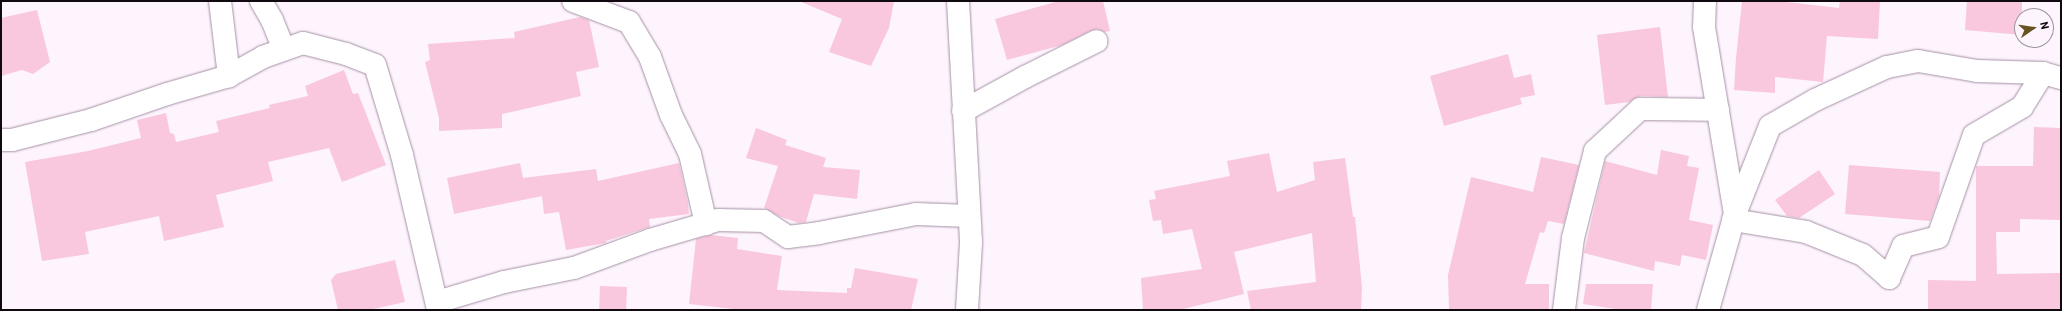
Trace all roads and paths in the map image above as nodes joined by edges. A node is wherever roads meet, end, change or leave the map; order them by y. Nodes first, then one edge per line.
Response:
1 (220, 1) edge
2 (261, 1) edge
3 (573, 1) edge
4 (958, 1) edge
5 (1705, 1) edge
6 (1097, 41) dead end
7 (284, 49) junction
8 (2052, 75) edge
9 (229, 76) junction
10 (1718, 110) junction
11 (963, 111) junction
12 (1, 140) edge
13 (969, 216) junction
14 (1734, 217) junction
15 (706, 224) junction
16 (438, 306) edge
17 (967, 310) edge
18 (1564, 310) edge
19 (1708, 310) edge

1 - 9 street
2 - 7 street
3 - 15 street
4 - 11 street
5 - 10 street
6 - 11 street
7 - 9 street
7 - 16 street
8 - 14 street
8 - 14 street
9 - 12 street
10 - 14 street
10 - 18 street
11 - 13 street
13 - 15 street
13 - 17 street
14 - 19 street
15 - 16 street

